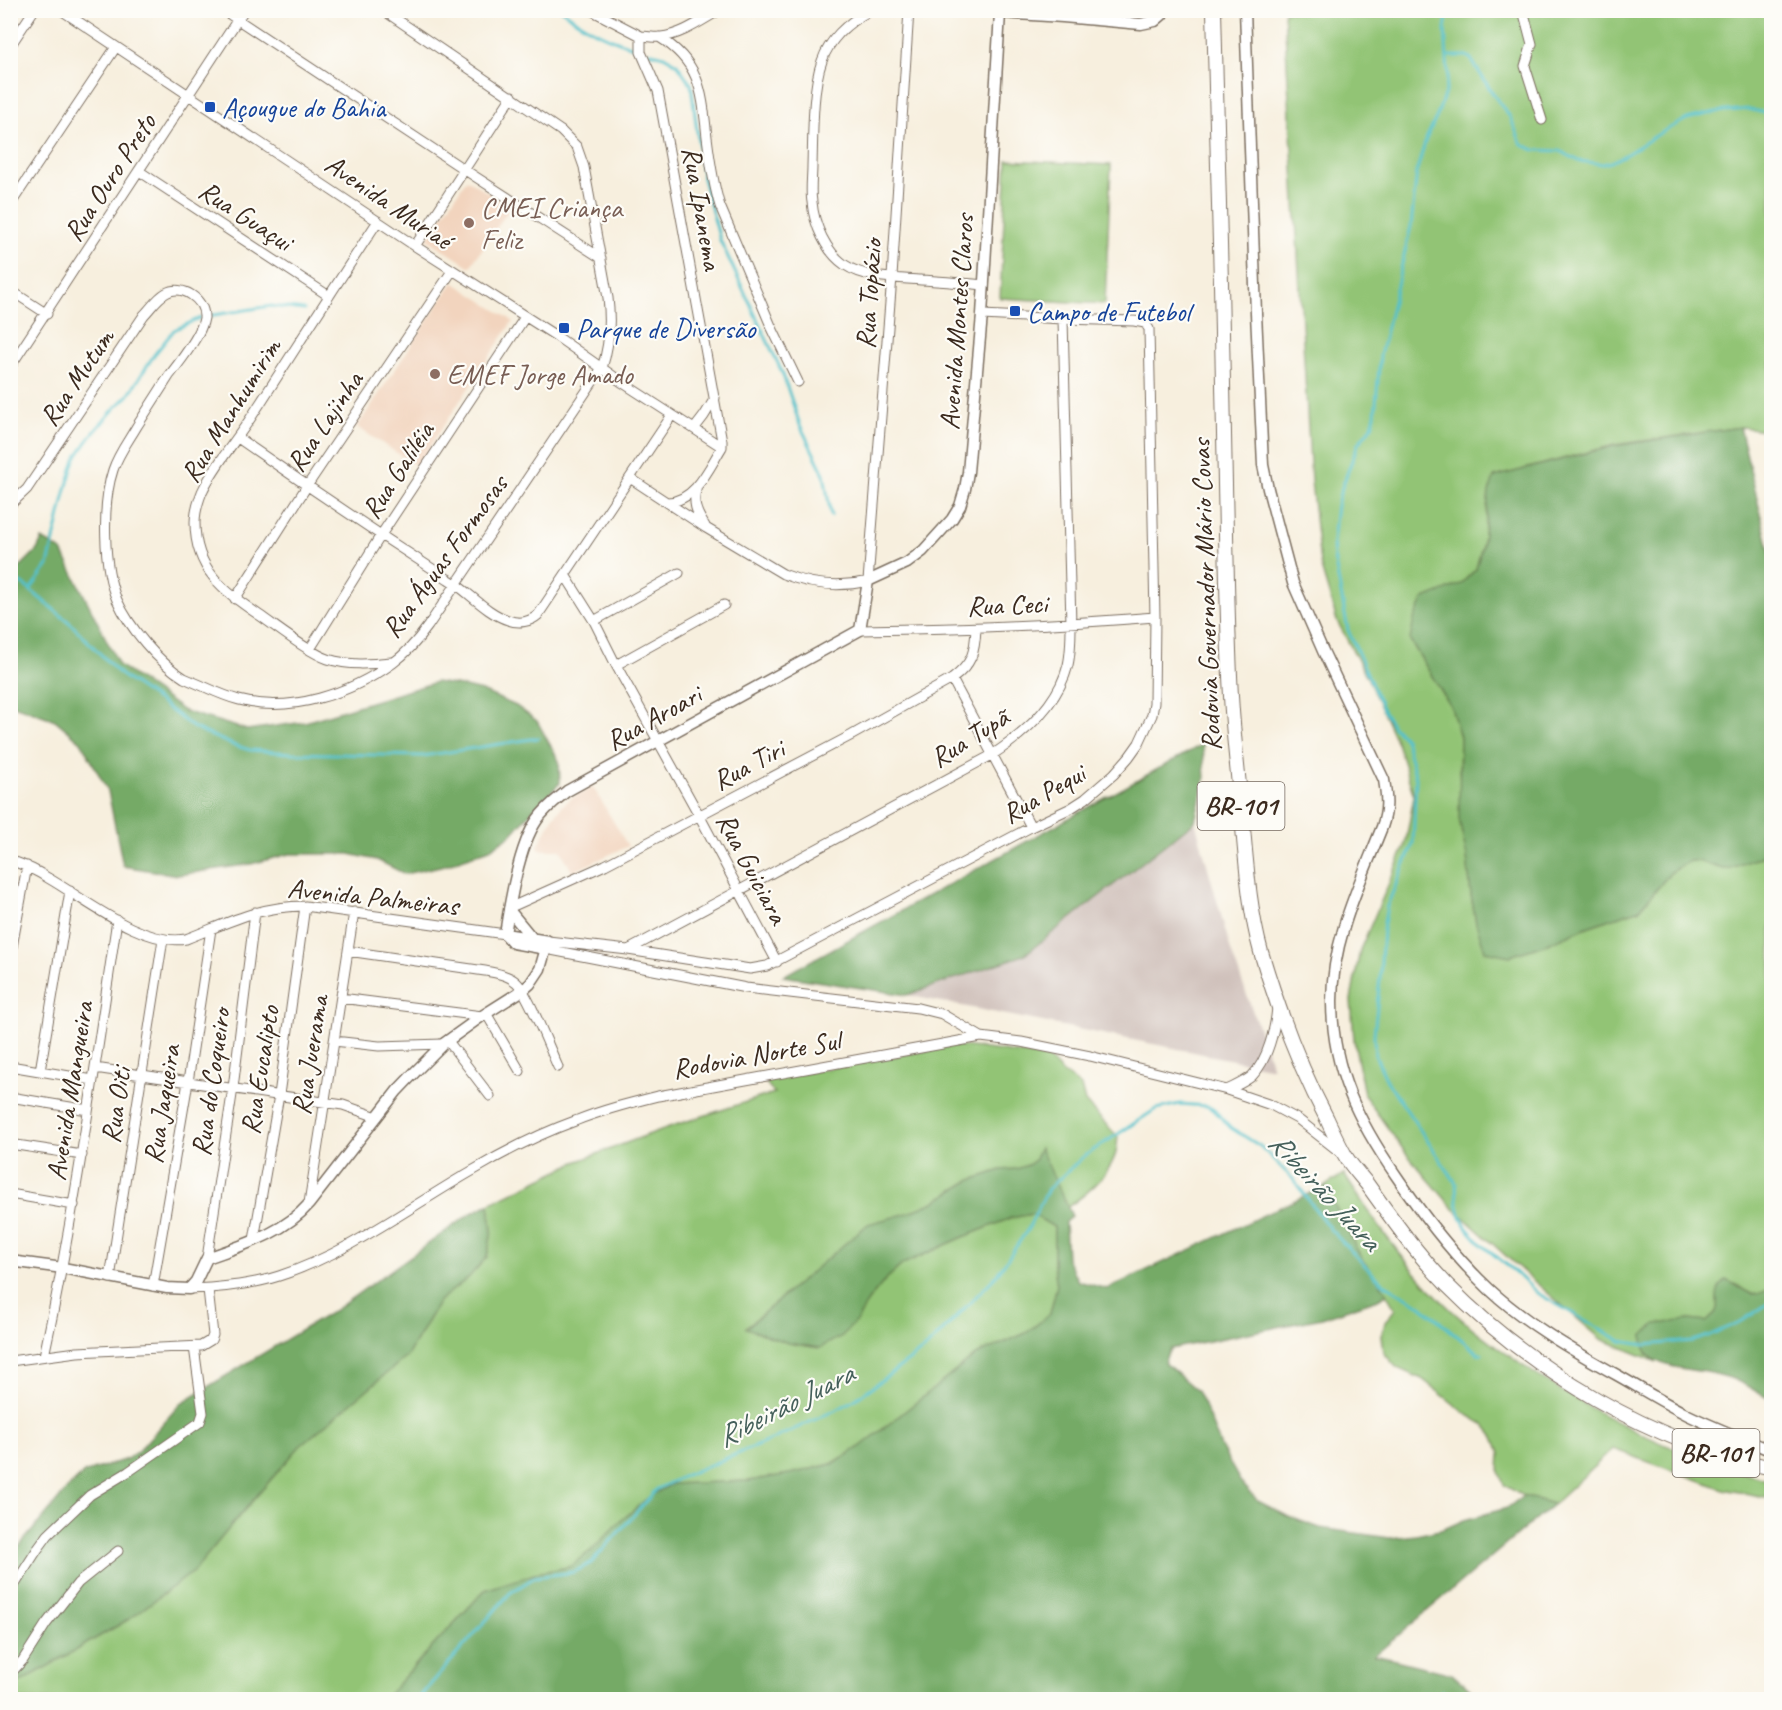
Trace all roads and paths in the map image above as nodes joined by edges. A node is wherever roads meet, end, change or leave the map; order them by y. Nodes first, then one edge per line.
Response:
1 (34, 10) edge
2 (61, 10) edge
3 (223, 10) edge
4 (244, 10) edge
5 (383, 10) edge
6 (591, 10) edge
7 (720, 10) edge
8 (871, 10) edge
9 (909, 10) edge
10 (962, 10) edge
11 (1164, 10) edge
12 (1214, 10) edge
13 (1245, 10) edge
14 (1523, 10) edge
15 (1000, 13) junction
16 (238, 20) junction
17 (641, 36) junction
18 (659, 37) junction
19 (10, 46) edge
20 (116, 47) junction
21 (190, 95) junction
22 (512, 96) junction
23 (1542, 120) dead end
24 (465, 170) junction
25 (139, 171) junction
26 (10, 205) edge
27 (378, 221) junction
28 (415, 246) junction
29 (601, 258) junction
30 (452, 271) junction
31 (892, 277) junction
32 (984, 285) junction
33 (10, 290) edge
34 (188, 293) joint
35 (329, 296) junction
36 (46, 314) junction
37 (982, 315) junction
38 (525, 317) junction
39 (1063, 320) junction
40 (10, 367) edge
41 (602, 368) junction
42 (798, 382) dead end
43 (715, 398) junction
44 (672, 415) junction
45 (694, 429) junction
46 (238, 438) junction
47 (722, 447) junction
48 (630, 478) junction
49 (307, 486) junction
50 (698, 486) junction
51 (667, 502) junction
52 (10, 506) edge
53 (706, 528) junction
54 (381, 535) junction
55 (679, 573) dead end
56 (565, 575) junction
57 (868, 581) junction
58 (455, 583) junction
59 (235, 599) junction
60 (724, 605) dead end
61 (1155, 617) junction
62 (594, 621) junction
63 (1071, 624) junction
64 (976, 628) junction
65 (860, 630) junction
66 (310, 649) junction
67 (394, 662) junction
68 (615, 665) junction
69 (952, 679) junction
70 (658, 741) junction
71 (992, 755) junction
72 (699, 815) junction
73 (1031, 826) junction
74 (10, 860) edge
75 (27, 866) junction
76 (10, 890) edge
77 (69, 891) junction
78 (740, 891) junction
79 (21, 892) junction
80 (305, 906) junction
81 (509, 909) junction
82 (255, 912) junction
83 (354, 912) junction
84 (117, 920) junction
85 (211, 929) junction
86 (505, 934) junction
87 (12, 936) edge
88 (532, 938) junction
89 (163, 939) junction
90 (547, 945) junction
91 (628, 950) junction
92 (348, 951) junction
93 (10, 958) edge
94 (777, 962) junction
95 (523, 990) junction
96 (341, 998) junction
97 (1278, 1004) junction
98 (484, 1015) junction
99 (981, 1037) junction
100 (334, 1041) junction
101 (446, 1043) junction
102 (10, 1066) edge
103 (558, 1067) dead end
104 (95, 1068) junction
105 (40, 1071) junction
106 (520, 1071) dead end
107 (143, 1076) junction
108 (93, 1080) junction
109 (188, 1083) junction
110 (233, 1088) junction
111 (1227, 1090) junction
112 (279, 1095) junction
113 (490, 1096) dead end
114 (10, 1097) edge
115 (325, 1101) junction
116 (88, 1110) junction
117 (377, 1117) junction
118 (10, 1144) edge
119 (82, 1155) junction
120 (1347, 1158) junction
121 (10, 1194) edge
122 (309, 1204) junction
123 (74, 1205) junction
124 (254, 1240) junction
125 (207, 1258) junction
126 (13, 1261) edge
127 (63, 1268) junction
128 (110, 1278) junction
129 (153, 1286) junction
130 (10, 1288) edge
131 (208, 1288) junction
132 (189, 1289) junction
133 (195, 1347) junction
134 (44, 1356) junction
135 (10, 1361) edge
136 (1772, 1451) edge
137 (1772, 1468) edge
138 (118, 1551) dead end
139 (10, 1592) edge
140 (10, 1674) edge

1 - 19 street
2 - 20 street, Avenida Muriaé
3 - 16 street
4 - 16 street, Rua Ouro Preto
5 - 22 street
6 - 17 street
7 - 18 street
8 - 31 street
9 - 31 street, Rua Topázio
10 - 15 street
11 - 15 street
12 - 97 main road, Rodovia Governador Mário Covas / BR-101
13 - 136 street
14 - 23 street
15 - 32 street, Avenida Montes Claros
16 - 21 street, Rua Ouro Preto
16 - 24 street
17 - 18 street
17 - 43 street, Rua Ipanema
18 - 42 street
20 - 21 street, Avenida Muriaé
20 - 26 street
21 - 25 street, Rua Ouro Preto
21 - 27 street, Avenida Muriaé
22 - 24 street
22 - 29 street
24 - 28 street
24 - 29 street
25 - 35 street, Rua Guaçui
25 - 36 street, Rua Ouro Preto
27 - 28 street, Avenida Muriaé
27 - 35 street, Rua Manhumirim
28 - 30 street, Avenida Muriaé
29 - 41 street
30 - 38 street, Avenida Muriaé
30 - 49 street, Rua Lajinha
31 - 32 street
31 - 57 street, Rua Topázio
32 - 37 street, Avenida Montes Claros
33 - 36 street
34 - 52 street, Rua Mutum
34 - 67 street, Rua Águas Formosas
35 - 46 street, Rua Manhumirim
36 - 40 street, Rua Ouro Preto
37 - 39 street
37 - 57 street, Avenida Montes Claros
38 - 41 street, Avenida Muriaé
38 - 54 street, Rua Galiléia
39 - 61 street, Rua Pequi
39 - 63 street, Rua Tupã
41 - 44 street, Avenida Muriaé
41 - 58 street, Rua Águas Formosas
43 - 45 street
43 - 47 street, Rua Ipanema
44 - 45 street, Avenida Muriaé
44 - 48 street
45 - 47 street, Avenida Muriaé
46 - 49 street
46 - 59 street, Rua Manhumirim
47 - 50 street
48 - 51 street, Avenida Montes Claros
48 - 56 street
49 - 54 street
49 - 59 street, Rua Lajinha
50 - 51 street
50 - 53 street
51 - 53 street, Avenida Montes Claros
53 - 57 street, Avenida Montes Claros
54 - 58 street
54 - 66 street, Rua Galiléia
55 - 62 street
56 - 58 street
56 - 62 street, Rua Guiciara
57 - 65 street
58 - 67 street, Rua Águas Formosas
59 - 66 street, Rua Manhumirim
60 - 68 street
61 - 63 street, Rua Ceci
61 - 73 street, Rua Pequi
62 - 68 street, Rua Guiciara
63 - 64 street, Rua Ceci
63 - 71 street, Rua Tupã
64 - 65 street, Rua Ceci
64 - 69 street, Rua Tiri
65 - 70 street, Rua Aroari
66 - 67 street, Rua Manhumirim
68 - 70 street, Rua Guiciara
69 - 71 street
69 - 72 street, Rua Tiri
70 - 72 street, Rua Guiciara
70 - 81 street, Rua Aroari
71 - 73 street
71 - 78 street, Rua Tupã
72 - 78 street, Rua Guiciara
72 - 81 street, Rua Tiri
73 - 94 street, Rua Pequi
74 - 75 street, Avenida Palmeiras
75 - 77 street, Avenida Palmeiras
75 - 79 street
76 - 79 street
77 - 84 street, Avenida Palmeiras
77 - 105 street
78 - 91 street, Rua Tupã
78 - 94 street, Rua Guiciara
79 - 87 street
80 - 82 street, Avenida Palmeiras
80 - 83 street, Avenida Palmeiras
80 - 112 street, Rua Eucalipto
81 - 86 street, Rua Aroari
81 - 88 street
82 - 85 street, Avenida Palmeiras
82 - 110 street, Rua do Coqueiro
83 - 86 street, Avenida Palmeiras
83 - 92 street, Rua Juerama
84 - 89 street, Avenida Palmeiras
84 - 104 street, Avenida Mangueira
85 - 89 street, Avenida Palmeiras
85 - 109 street, Rua Jaqueira
86 - 88 street
86 - 90 street
87 - 93 street
88 - 90 street
89 - 107 street, Rua Oiti
90 - 91 street, Rua Pequi
90 - 95 street
90 - 99 street
91 - 94 street, Rua Pequi
92 - 95 street
92 - 96 street, Rua Juerama
95 - 98 street
95 - 103 street
96 - 98 street
96 - 100 street, Rua Juerama
97 - 111 street
97 - 120 main road, Rodovia Governador Mário Covas / BR-101
98 - 101 street
98 - 106 street
99 - 111 street, Rodovia Norte Sul
99 - 131 street, Rodovia Norte Sul
100 - 101 street
100 - 115 street, Rua Juerama
101 - 113 street
101 - 117 street
102 - 105 street
104 - 107 street
104 - 108 street, Avenida Mangueira
105 - 108 street
107 - 109 street
107 - 128 street, Rua Oiti
108 - 116 street, Avenida Mangueira
109 - 110 street
109 - 129 street, Rua Jaqueira
110 - 112 street
110 - 125 street, Rua do Coqueiro
111 - 120 street, Rodovia Norte Sul
112 - 115 street
112 - 124 street, Rua Eucalipto
114 - 116 street
115 - 117 street
115 - 122 street, Rua Juerama
116 - 119 street, Avenida Mangueira
117 - 122 street
118 - 119 street
119 - 123 street, Avenida Mangueira
120 - 137 main road, Rodovia Governador Mário Covas / BR-101
121 - 123 street
122 - 124 street
123 - 127 street, Avenida Mangueira
124 - 125 street
125 - 132 street
126 - 127 street, Rodovia Norte Sul
126 - 130 street
127 - 128 street, Rodovia Norte Sul
127 - 134 street, Avenida Mangueira
128 - 129 street, Rodovia Norte Sul
129 - 132 street, Rodovia Norte Sul
131 - 132 street, Rodovia Norte Sul
131 - 133 street
133 - 134 street
133 - 139 street
134 - 135 street
138 - 140 street

